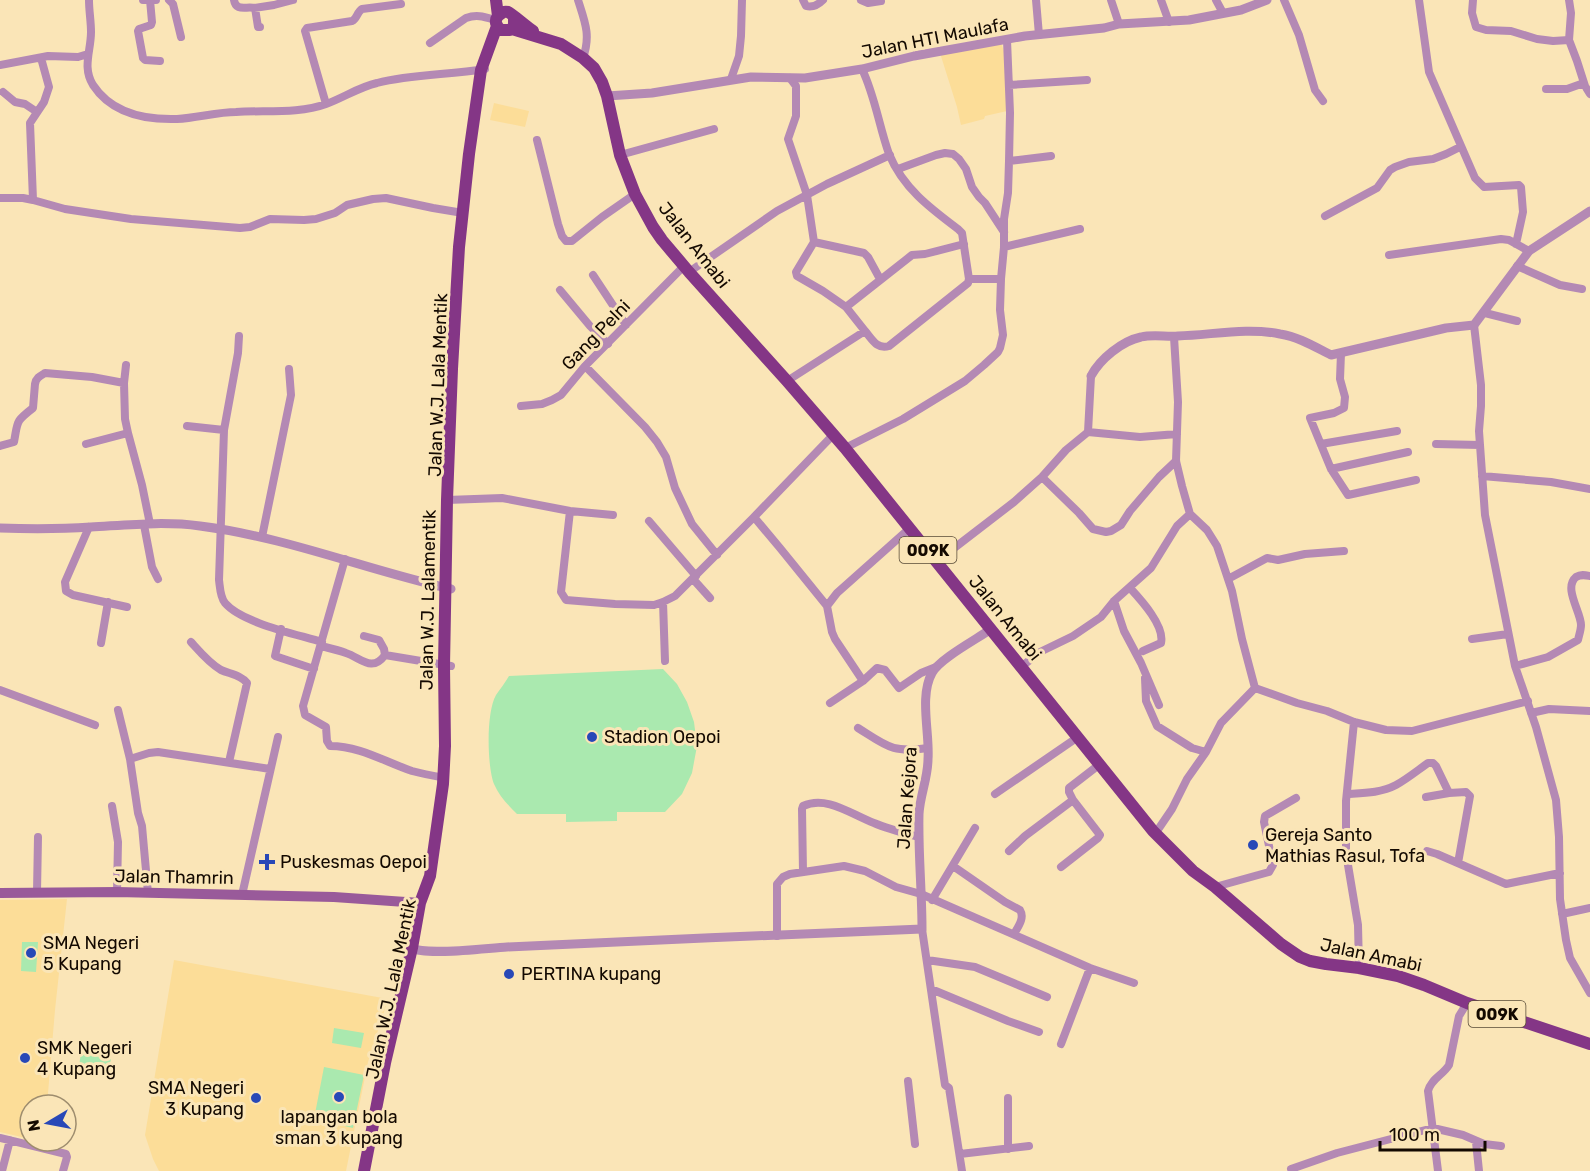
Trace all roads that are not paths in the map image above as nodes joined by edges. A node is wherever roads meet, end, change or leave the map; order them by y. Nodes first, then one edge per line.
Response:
1 (89, 0) edge
2 (143, 0) edge
3 (150, 0) edge
4 (156, 0) edge
5 (169, 0) edge
6 (234, 0) edge
7 (293, 0) edge
8 (496, 0) edge
9 (504, 0) edge
10 (578, 0) edge
11 (742, 0) edge
12 (803, 0) edge
13 (824, 0) edge
14 (861, 0) edge
15 (1036, 0) edge
16 (1111, 0) edge
17 (1161, 0) edge
18 (1216, 0) edge
19 (1267, 0) edge
20 (1284, 0) edge
21 (1419, 0) edge
22 (1473, 0) edge
23 (1569, 0) edge
24 (881, 1) edge
25 (400, 4) dead end
26 (254, 8) junction
27 (1223, 13) junction
28 (505, 22) junction
29 (1170, 22) junction
30 (1119, 24) junction
31 (260, 27) dead end
32 (1039, 35) junction
33 (181, 37) dead end
34 (1007, 40) junction
35 (1569, 40) junction
36 (430, 43) dead end
37 (88, 54) junction
38 (583, 57) junction
39 (41, 58) junction
40 (160, 61) dead end
41 (0, 65) edge
42 (862, 69) junction
43 (483, 70) junction
44 (790, 78) junction
45 (731, 80) junction
46 (1087, 80) dead end
47 (1009, 86) junction
48 (1546, 89) dead end
49 (1588, 90) edge
50 (3, 92) dead end
51 (607, 96) junction
52 (1323, 102) dead end
53 (326, 104) junction
54 (37, 112) junction
55 (714, 129) dead end
56 (537, 140) dead end
57 (1460, 147) junction
58 (620, 155) junction
59 (890, 155) junction
60 (1051, 156) dead end
61 (1009, 161) junction
62 (898, 169) junction
63 (635, 194) junction
64 (807, 195) junction
65 (0, 198) edge
66 (33, 200) junction
67 (1590, 211) edge
68 (463, 213) junction
69 (1325, 216) dead end
70 (1080, 229) dead end
71 (1004, 232) junction
72 (814, 242) junction
73 (964, 243) junction
74 (1516, 244) junction
75 (1004, 247) junction
76 (1529, 251) junction
77 (1389, 255) dead end
78 (1517, 266) junction
79 (686, 269) junction
80 (593, 275) dead end
81 (880, 279) junction
82 (969, 279) junction
83 (1001, 279) junction
84 (1582, 289) dead end
85 (560, 290) dead end
86 (846, 307) junction
87 (1485, 313) junction
88 (1517, 321) dead end
89 (626, 325) junction
90 (1474, 325) junction
91 (866, 331) junction
92 (239, 336) dead end
93 (1174, 337) junction
94 (608, 344) junction
95 (1341, 353) junction
96 (126, 365) dead end
97 (585, 366) junction
98 (289, 369) dead end
99 (1091, 376) joint
100 (787, 381) junction
101 (124, 383) junction
102 (521, 405) dead end
103 (186, 426) dead end
104 (224, 430) junction
105 (1397, 431) dead end
106 (1088, 432) junction
107 (128, 434) junction
108 (1176, 434) junction
109 (833, 435) junction
110 (86, 444) dead end
111 (1321, 444) junction
112 (1436, 444) dead end
113 (0, 446) edge
114 (1480, 446) junction
115 (845, 448) junction
116 (1408, 452) dead end
117 (1176, 460) junction
118 (1331, 469) junction
119 (1482, 476) junction
120 (1042, 477) junction
121 (1416, 480) dead end
122 (1590, 489) edge
123 (450, 500) junction
124 (570, 511) junction
125 (1190, 514) junction
126 (613, 515) dead end
127 (754, 517) junction
128 (649, 521) dead end
129 (147, 525) junction
130 (89, 527) junction
131 (910, 528) junction
132 (1, 530) edge
133 (222, 530) junction
134 (262, 537) junction
135 (1344, 551) dead end
136 (717, 555) junction
137 (345, 559) junction
138 (936, 562) junction
139 (1590, 576) edge
140 (694, 577) junction
141 (158, 579) dead end
142 (1228, 579) junction
143 (449, 583) junction
144 (1130, 588) junction
145 (710, 598) dead end
146 (1114, 601) junction
147 (108, 602) junction
148 (663, 602) junction
149 (826, 606) junction
150 (127, 607) dead end
151 (281, 629) junction
152 (991, 629) junction
153 (1508, 634) junction
154 (364, 636) dead end
155 (1472, 639) dead end
156 (191, 642) dead end
157 (101, 643) dead end
158 (322, 644) junction
159 (1143, 651) dead end
160 (385, 654) junction
161 (665, 661) dead end
162 (448, 666) junction
163 (1515, 666) junction
164 (936, 667) junction
165 (1021, 668) junction
166 (314, 669) junction
167 (1145, 674) junction
168 (863, 681) junction
169 (1255, 688) junction
170 (0, 690) edge
171 (1528, 701) junction
172 (830, 703) dead end
173 (1159, 705) dead end
174 (118, 710) dead end
175 (1590, 711) edge
176 (1531, 713) junction
177 (1354, 722) junction
178 (95, 725) dead end
179 (858, 728) dead end
180 (278, 737) dead end
181 (1078, 737) junction
182 (928, 748) junction
183 (1206, 752) junction
184 (130, 759) junction
185 (229, 762) junction
186 (1100, 764) junction
187 (270, 769) junction
188 (447, 778) junction
189 (1449, 793) junction
190 (995, 794) dead end
191 (1347, 794) junction
192 (1426, 797) dead end
193 (1296, 798) dead end
194 (1073, 800) junction
195 (112, 806) dead end
196 (975, 828) dead end
197 (1155, 834) junction
198 (38, 837) dead end
199 (919, 837) junction
200 (1009, 851) dead end
201 (1427, 851) dead end
202 (1458, 863) junction
203 (953, 866) junction
204 (1061, 867) dead end
205 (803, 872) junction
206 (1560, 873) junction
207 (1215, 887) junction
208 (37, 892) junction
209 (117, 892) junction
210 (0, 893) edge
211 (148, 893) junction
212 (921, 894) junction
213 (242, 895) junction
214 (932, 900) junction
215 (424, 904) junction
216 (1590, 908) edge
217 (1562, 914) junction
218 (922, 929) junction
219 (1014, 934) junction
220 (777, 936) junction
221 (415, 949) junction
222 (927, 960) junction
223 (1090, 968) junction
224 (1359, 968) junction
225 (1134, 983) dead end
226 (931, 988) junction
227 (1589, 988) edge
228 (1047, 997) dead end
229 (1467, 1003) junction
230 (1039, 1032) dead end
231 (1061, 1044) dead end
232 (1590, 1044) edge
233 (908, 1081) dead end
234 (1008, 1098) dead end
235 (1433, 1128) junction
236 (0, 1138) edge
237 (10, 1140) junction
238 (1476, 1142) junction
239 (915, 1144) dead end
240 (1029, 1146) dead end
241 (1501, 1146) dead end
242 (1008, 1149) junction
243 (960, 1154) junction
244 (1291, 1169) dead end
245 (2, 1171) edge
246 (63, 1171) edge
247 (364, 1171) edge
248 (371, 1171) edge
249 (962, 1171) edge
250 (1438, 1171) edge
251 (1479, 1171) edge

1 - 37 street
2 - 3 street
3 - 4 street
3 - 40 street
5 - 33 street
6 - 26 street
7 - 26 street
8 - 28 main road
9 - 28 main road
10 - 38 street
11 - 45 street
12 - 13 street
14 - 24 street
15 - 32 street
16 - 30 street
17 - 29 street
18 - 27 street
19 - 27 street, Jalan HTI Maulafa
20 - 52 street
21 - 57 street
22 - 35 street
23 - 35 street
25 - 53 street
26 - 31 street
27 - 29 street, Jalan HTI Maulafa
28 - 36 street
28 - 38 main road, Jalan Amabi / 009K
28 - 43 main road, Jalan W.J. Lala Mentik
29 - 30 street, Jalan HTI Maulafa
30 - 32 street, Jalan HTI Maulafa
32 - 34 street, Jalan HTI Maulafa
34 - 42 street, Jalan HTI Maulafa
34 - 47 street
35 - 49 street
37 - 39 street
37 - 53 street
38 - 51 main road, Jalan Amabi / 009K
39 - 41 street
39 - 54 street
42 - 44 street, Jalan HTI Maulafa
42 - 59 street
43 - 53 street
43 - 68 main road, Jalan W.J. Lalamentik
43 - 123 main road, Jalan W.J. Lala Mentik
44 - 45 street, Jalan HTI Maulafa
44 - 64 street
45 - 51 street, Jalan HTI Maulafa
46 - 47 street
47 - 61 street
48 - 49 street
50 - 54 street
51 - 58 main road, Jalan Amabi / 009K
54 - 66 street
55 - 58 street
56 - 63 street
57 - 69 street
57 - 74 street
58 - 63 main road, Jalan Amabi / 009K
59 - 62 street
59 - 64 street, Gang Pelni
60 - 61 street
61 - 71 street
62 - 71 street
62 - 73 street
63 - 79 main road, Jalan Amabi / 009K
64 - 72 street
64 - 79 street, Gang Pelni
65 - 66 street
66 - 68 street
67 - 76 street
68 - 123 main road, Jalan W.J. Lalamentik
70 - 75 street
71 - 75 street
72 - 81 street
72 - 86 street
73 - 81 street
73 - 82 street
74 - 76 street
74 - 77 street
75 - 83 street
76 - 78 street
78 - 84 street
78 - 87 street
79 - 89 street, Gang Pelni
79 - 100 main road, Jalan Amabi / 009K
80 - 89 street
81 - 86 street
82 - 83 street
82 - 91 street
83 - 115 street
85 - 94 street
86 - 91 street
87 - 88 street
87 - 90 street
89 - 94 street, Gang Pelni
90 - 95 street
90 - 114 street
91 - 100 street
92 - 104 street
93 - 95 street
93 - 99 street
93 - 108 street
94 - 97 street, Gang Pelni
95 - 111 street
96 - 101 street
97 - 102 street, Gang Pelni
97 - 136 street
98 - 134 street
99 - 106 street
100 - 109 main road, Jalan Amabi / 009K
101 - 107 street
101 - 113 street
103 - 104 street
104 - 133 street
105 - 111 street
106 - 108 street
106 - 120 street
107 - 110 street
107 - 129 street
108 - 117 street
109 - 115 main road, Jalan Amabi / 009K
109 - 127 street
111 - 118 street
112 - 114 street
114 - 119 street
115 - 131 main road, Jalan Amabi / 009K
116 - 118 street
117 - 120 street
117 - 125 street
118 - 121 street
119 - 122 street
119 - 153 street
120 - 138 street
123 - 124 street
123 - 143 main road, Jalan W.J. Lala Mentik
124 - 126 street
124 - 148 street
125 - 142 street
125 - 144 street
127 - 136 street
127 - 149 street
128 - 140 street
129 - 130 street
129 - 133 street
129 - 141 street
130 - 132 street
130 - 147 street
131 - 138 main road, Jalan Amabi / 009K
131 - 149 street
133 - 134 street
133 - 151 street
134 - 137 street
135 - 142 street
136 - 140 street
137 - 143 street
137 - 158 street
138 - 152 main road, Jalan Amabi / 009K
139 - 163 street
140 - 145 street
140 - 148 street
142 - 169 street
143 - 162 main road, Jalan W.J. Lala Mentik
144 - 146 street
144 - 159 street
146 - 165 street
146 - 167 street
147 - 150 street
147 - 157 street
148 - 161 street
149 - 168 street
151 - 158 street
151 - 166 street
152 - 164 street
152 - 165 main road, Jalan Amabi / 009K
153 - 155 street
153 - 163 street
154 - 160 street
156 - 185 street
158 - 160 street
158 - 166 street
160 - 162 street
162 - 188 main road, Jalan W.J. Lala Mentik
163 - 171 street
164 - 168 street
164 - 182 street, Jalan Kejora
165 - 181 main road, Jalan Amabi / 009K
166 - 188 street
167 - 173 street
167 - 183 street
168 - 172 street
169 - 177 street
169 - 183 street
170 - 178 street
171 - 176 street
171 - 177 street
174 - 184 street
175 - 176 street
176 - 206 street
177 - 191 street
179 - 182 street
180 - 187 street
181 - 186 main road, Jalan Amabi / 009K
181 - 190 street
182 - 199 street, Jalan Kejora
183 - 197 street
184 - 185 street
184 - 211 street
185 - 187 street
186 - 194 street
186 - 197 main road, Jalan Amabi / 009K
187 - 213 street
188 - 215 main road, Jalan W.J. Lala Mentik
189 - 191 street
189 - 192 street
189 - 202 street
191 - 224 street
193 - 207 street
194 - 200 street
194 - 204 street
195 - 209 street
196 - 203 street
197 - 207 main road, Jalan Amabi / 009K
198 - 208 street
199 - 205 street
199 - 212 street, Jalan Kejora
201 - 202 street
202 - 206 street
203 - 214 street
203 - 219 street
205 - 212 street
205 - 220 street
206 - 217 street
207 - 224 main road, Jalan Amabi / 009K
208 - 209 main road, Jalan Thamrin
208 - 210 main road, Jalan Thamrin
209 - 211 main road, Jalan Thamrin
211 - 213 main road, Jalan Thamrin
212 - 214 street
212 - 218 street, Jalan Kejora
213 - 215 main road, Jalan Thamrin
214 - 219 street
215 - 221 main road, Jalan W.J. Lala Mentik
216 - 217 street
217 - 227 street
218 - 220 street
218 - 222 street
219 - 223 street
220 - 221 street
221 - 247 main road
221 - 248 main road, Jalan W.J. Lala Mentik
222 - 226 street
222 - 228 street
223 - 225 street
223 - 231 street
224 - 229 main road, Jalan Amabi / 009K
226 - 230 street
226 - 243 street
229 - 232 main road, Jalan Amabi / 009K
229 - 235 street
233 - 239 street
234 - 242 street
235 - 238 street
235 - 244 street
235 - 250 street
236 - 237 street
237 - 245 street
237 - 246 street
238 - 241 street
238 - 251 street
240 - 242 street
242 - 243 street
243 - 249 street

